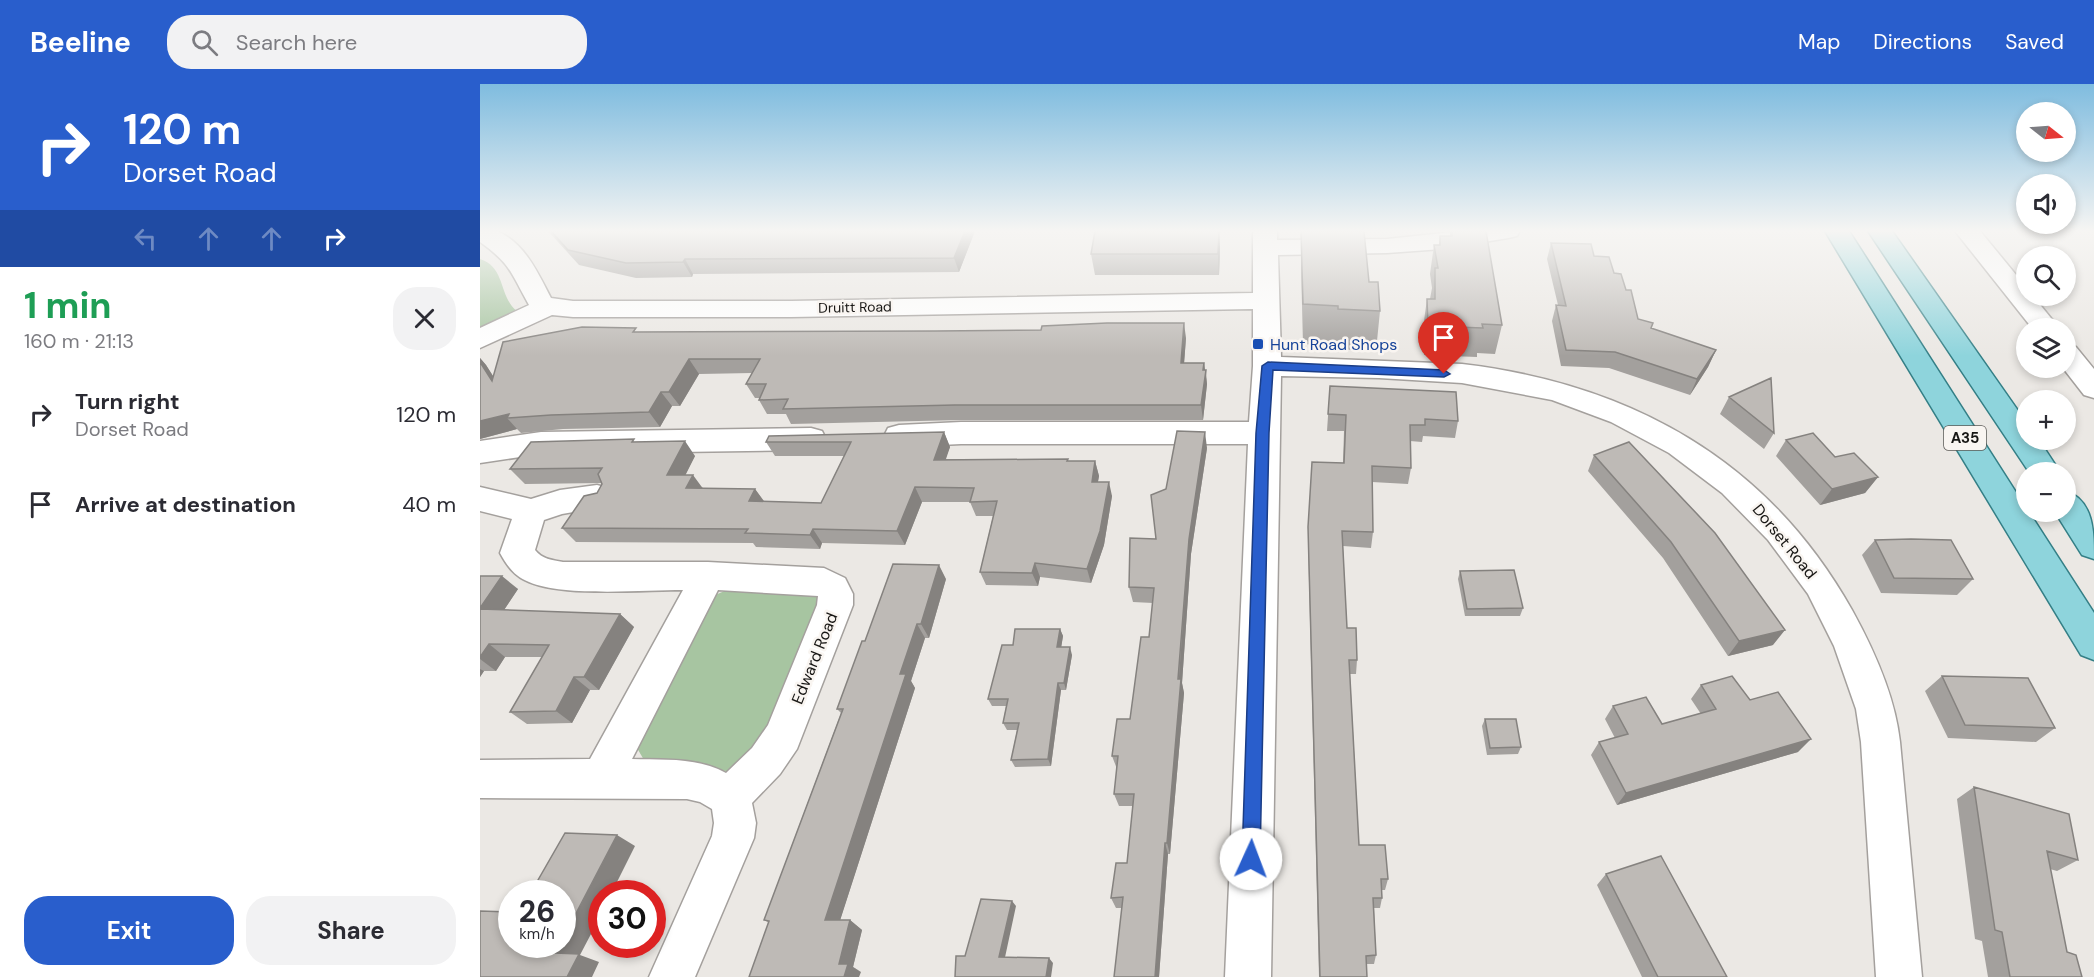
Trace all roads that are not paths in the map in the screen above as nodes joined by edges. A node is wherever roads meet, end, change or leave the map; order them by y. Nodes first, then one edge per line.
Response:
1 (525, 273) edge
2 (1266, 273) edge
3 (1863, 273) edge
4 (1909, 273) edge
5 (2001, 273) edge
6 (1267, 301) junction
7 (548, 306) junction
8 (2038, 318) edge
9 (480, 339) edge
10 (1268, 366) junction
11 (2076, 366) edge
12 (2094, 388) edge
13 (1263, 433) junction
14 (870, 437) edge
15 (834, 438) edge
16 (480, 452) edge
17 (2038, 462) edge
18 (597, 497) edge
19 (480, 499) edge
20 (525, 514) junction
21 (2076, 518) edge
22 (2094, 546) edge
23 (708, 576) junction
24 (2094, 644) edge
25 (480, 778) edge
26 (602, 778) junction
27 (730, 796) junction
28 (672, 977) edge
29 (1248, 977) edge
30 (1899, 977) edge

1 - 7 street
2 - 6 street
3 - 24 main road, A35
4 - 17 main road, A35
5 - 8 street
6 - 7 street, Druitt Road
6 - 10 street
7 - 9 street
10 - 13 street
10 - 30 street, Dorset Road
11 - 12 street
13 - 14 street
13 - 29 street
15 - 16 street
18 - 20 street
19 - 20 street
20 - 23 street, Edward Road
21 - 22 main road
23 - 26 street
23 - 27 street, Edward Road
25 - 26 street
26 - 27 street
27 - 28 street

